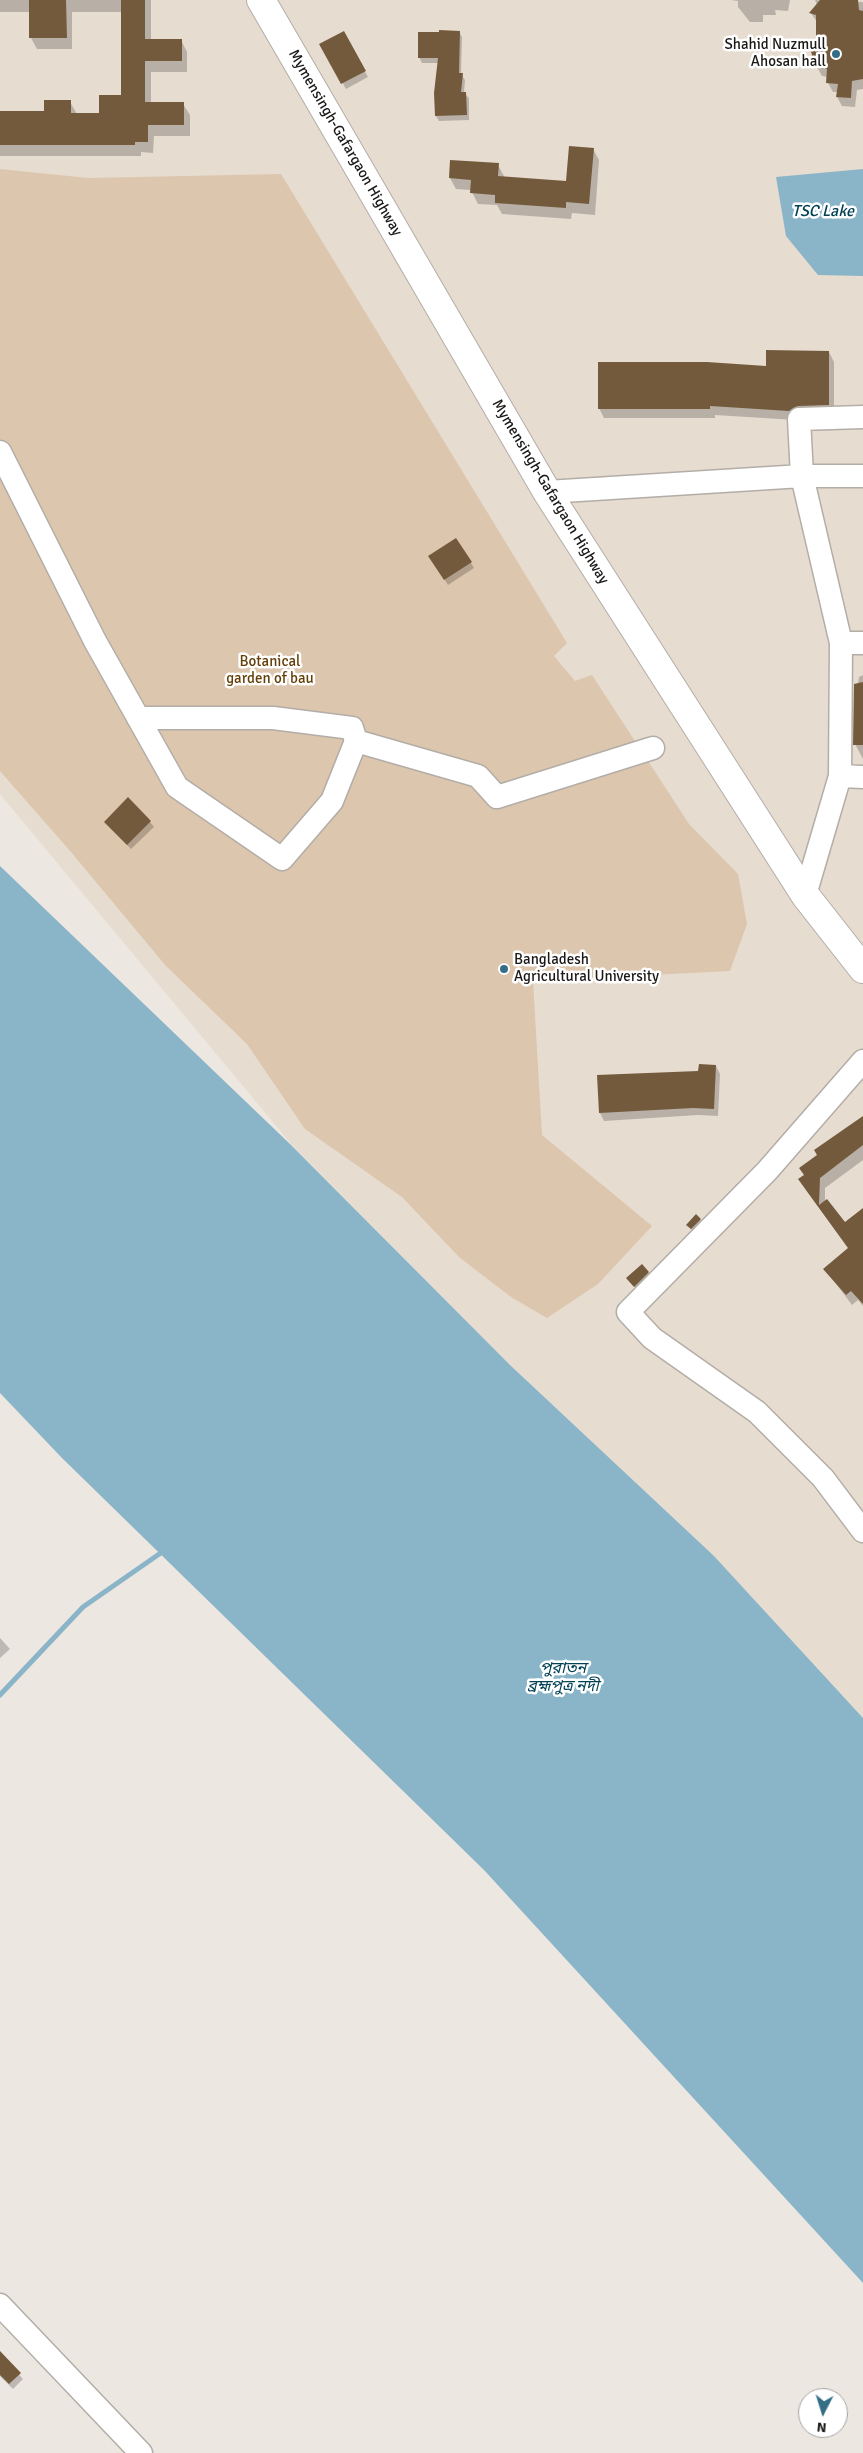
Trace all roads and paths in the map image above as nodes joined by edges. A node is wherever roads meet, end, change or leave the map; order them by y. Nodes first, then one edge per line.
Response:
1 (261, 0) edge
2 (863, 417) edge
3 (0, 452) edge
4 (802, 476) junction
5 (863, 476) edge
6 (547, 492) junction
7 (841, 643) junction
8 (863, 644) edge
9 (138, 718) junction
10 (356, 741) junction
11 (653, 748) dead end
12 (840, 776) junction
13 (863, 777) edge
14 (805, 895) junction
15 (863, 969) edge
16 (863, 1061) edge
17 (863, 1531) edge
18 (0, 2306) edge
19 (141, 2453) edge

1 - 6 main road, Mymensingh-Gafargaon Highway
2 - 4 street
3 - 9 street
4 - 5 street
4 - 6 street
4 - 7 street
6 - 14 main road, Mymensingh-Gafargaon Highway
7 - 8 street
7 - 12 street
9 - 10 street
9 - 10 street
10 - 11 street
12 - 13 street
12 - 14 street
14 - 15 main road, Mymensingh-Gafargaon Highway
16 - 17 street
18 - 19 street

